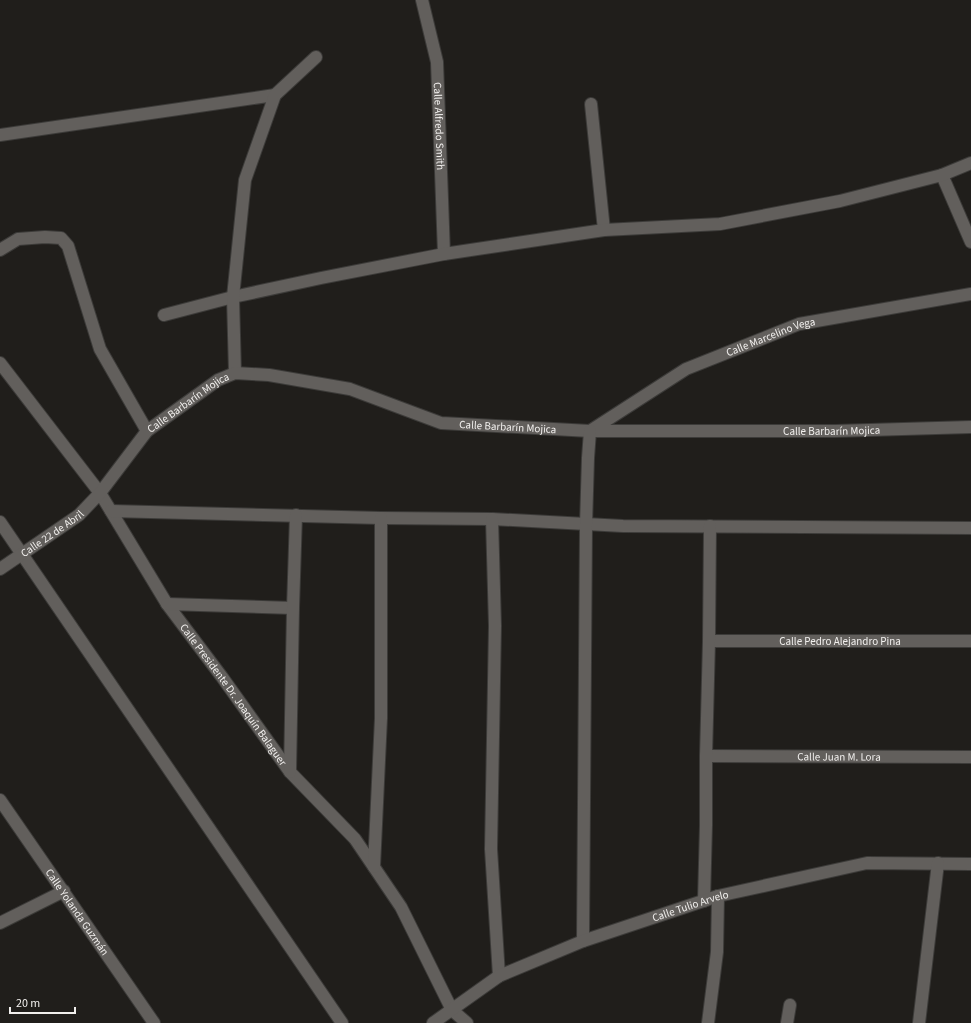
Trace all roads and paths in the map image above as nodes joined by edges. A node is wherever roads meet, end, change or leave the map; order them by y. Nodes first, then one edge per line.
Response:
1 (422, 0) edge
2 (316, 57) dead end
3 (275, 95) junction
4 (591, 104) dead end
5 (0, 135) edge
6 (971, 163) edge
7 (942, 175) junction
8 (604, 230) junction
9 (971, 242) edge
10 (0, 250) edge
11 (444, 254) junction
12 (971, 294) edge
13 (233, 297) junction
14 (164, 315) dead end
15 (0, 363) edge
16 (235, 373) junction
17 (971, 427) edge
18 (147, 431) junction
19 (590, 432) junction
20 (100, 493) junction
21 (112, 511) junction
22 (296, 515) junction
23 (380, 518) junction
24 (492, 519) junction
25 (0, 522) edge
26 (586, 525) junction
27 (710, 526) junction
28 (971, 528) edge
29 (21, 555) junction
30 (0, 569) edge
31 (167, 604) junction
32 (293, 608) junction
33 (709, 641) junction
34 (971, 641) edge
35 (706, 756) junction
36 (971, 757) edge
37 (290, 772) junction
38 (0, 800) edge
39 (938, 863) junction
40 (971, 864) edge
41 (374, 866) junction
42 (64, 891) junction
43 (718, 896) junction
44 (704, 901) junction
45 (0, 923) edge
46 (583, 941) junction
47 (499, 976) junction
48 (790, 1005) dead end
49 (452, 1010) junction
50 (151, 1022) edge
51 (342, 1023) edge
52 (433, 1023) edge
53 (467, 1023) edge
54 (708, 1023) edge
55 (787, 1023) edge
56 (919, 1023) edge

1 - 11 street, Calle Alfredo Smith
2 - 3 street
3 - 5 street
3 - 13 street
4 - 8 street
6 - 7 street
7 - 8 street
7 - 9 street
8 - 11 street
10 - 18 street
11 - 13 street
12 - 19 street, Calle Marcelino Vega
13 - 14 street
13 - 16 street
15 - 20 street, Calle Presidente Dr. Joaquín Balaguer
16 - 18 street, Calle Barbarín Mojica
16 - 19 street, Calle Barbarín Mojica
17 - 19 street, Calle Barbarín Mojica
18 - 20 street, Calle Barbarín Mojica
19 - 26 street
20 - 21 street, Calle Presidente Dr. Joaquín Balaguer
20 - 29 street, Calle 22 de Abril
21 - 22 street
21 - 31 street, Calle Presidente Dr. Joaquín Balaguer
22 - 23 street
22 - 32 street
23 - 24 street
23 - 41 street
24 - 26 street
24 - 47 street
25 - 29 street
26 - 27 street
26 - 46 street
27 - 28 street
27 - 33 street
29 - 30 street, Calle 22 de Abril
29 - 51 street
31 - 32 street
31 - 37 street, Calle Presidente Dr. Joaquín Balaguer
32 - 37 street
33 - 34 street, Calle Pedro Alejandro Pina
33 - 35 street
35 - 36 street, Calle Juan M. Lora
35 - 44 street
37 - 41 street, Calle Presidente Dr. Joaquín Balaguer
38 - 42 street, Calle Yolanda Guzmán
39 - 40 street, Calle Tulio Arvelo
39 - 43 street, Calle Tulio Arvelo
39 - 56 street
41 - 49 street, Calle Presidente Dr. Joaquín Balaguer
42 - 45 street
42 - 50 street, Calle Yolanda Guzmán
43 - 44 street, Calle Tulio Arvelo
43 - 54 street
44 - 46 street, Calle Tulio Arvelo
46 - 47 street, Calle Tulio Arvelo
47 - 49 street, Calle Tulio Arvelo
48 - 55 street
49 - 52 street, Calle Tulio Arvelo
49 - 53 street, Calle Presidente Dr. Joaquín Balaguer

